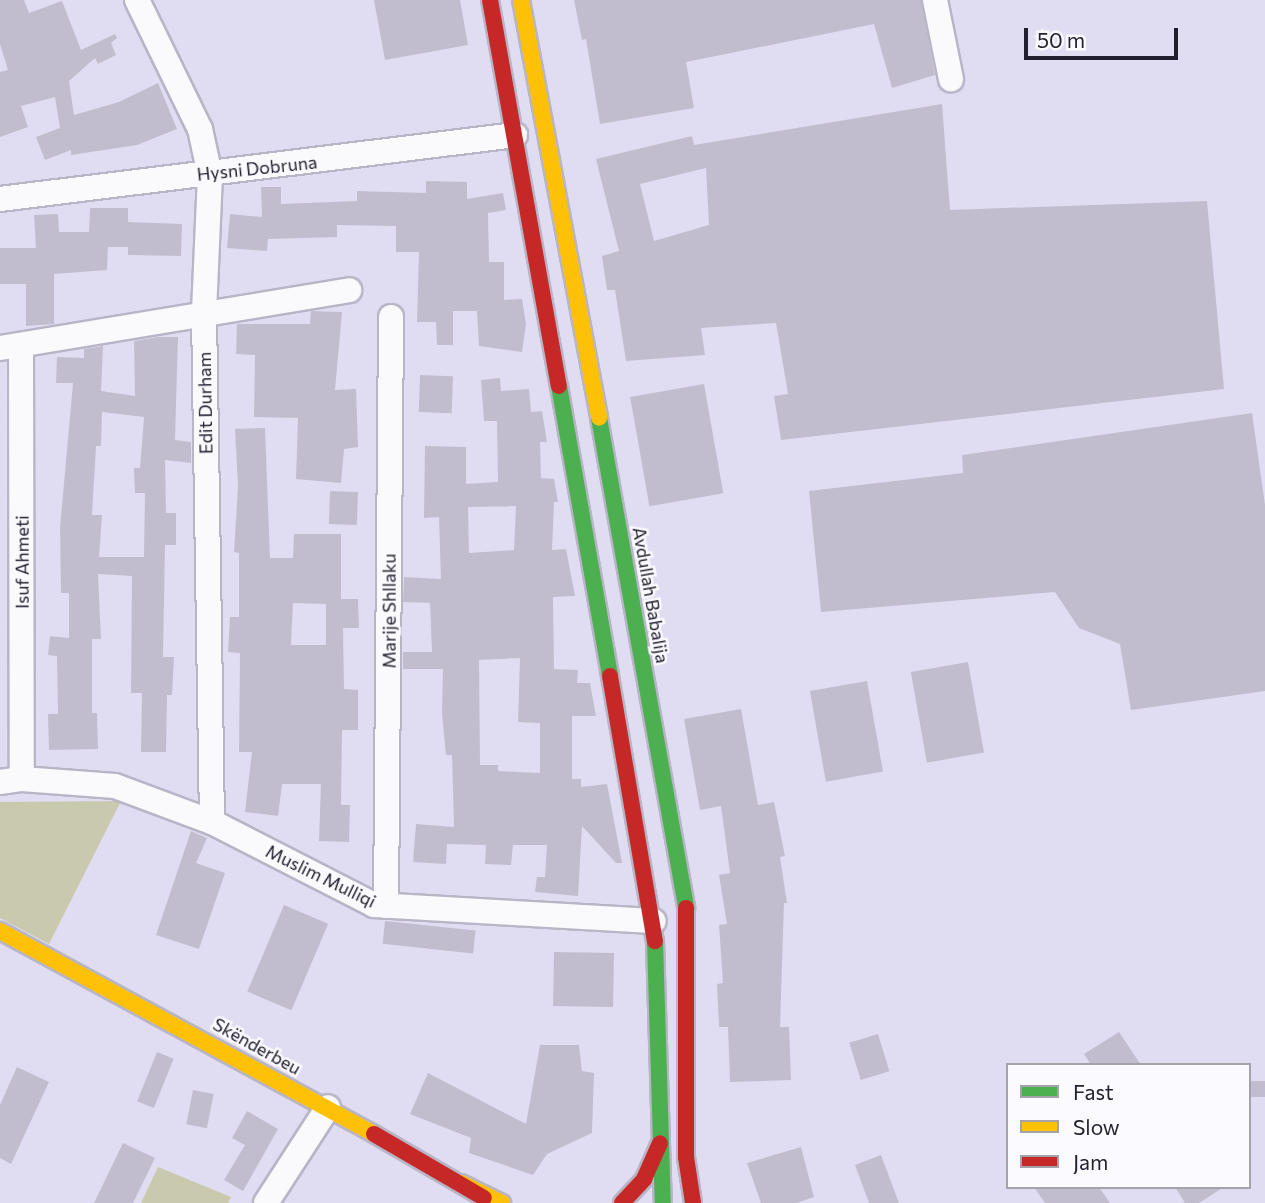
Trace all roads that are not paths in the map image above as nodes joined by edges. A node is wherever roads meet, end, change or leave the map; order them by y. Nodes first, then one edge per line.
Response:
1 (137, 0) edge
2 (490, 0) edge
3 (521, 0) edge
4 (935, 0) edge
5 (951, 79) dead end
6 (515, 135) junction
7 (210, 175) junction
8 (0, 199) edge
9 (349, 290) dead end
10 (204, 313) junction
11 (391, 317) dead end
12 (11, 346) edge
13 (11, 781) edge
14 (212, 822) junction
15 (386, 906) junction
16 (654, 922) junction
17 (0, 931) edge
18 (0, 951) edge
19 (85, 997) dead end
20 (320, 1120) junction
21 (663, 1136) junction
22 (461, 1183) junction
23 (265, 1203) edge
24 (492, 1203) edge
25 (502, 1203) edge
26 (622, 1203) edge
27 (663, 1203) edge
28 (693, 1203) edge

1 - 7 street, Edit Durham
2 - 6 main road
3 - 28 main road, Avdullah Babalija
4 - 5 street
6 - 7 street, Hysni Dobruna
6 - 16 main road
7 - 8 street, Hysni Dobruna
7 - 10 street, Edit Durham
9 - 10 street
10 - 12 street
10 - 14 street, Edit Durham
11 - 15 street, Marije Shllaku
12 - 13 street, Isuf Ahmeti
13 - 14 street, Muslim Mulliqi
14 - 15 street, Muslim Mulliqi
15 - 16 street, Muslim Mulliqi
16 - 21 main road
17 - 20 main road, Skënderbeu
18 - 19 main road
20 - 22 main road, Skënderbeu
20 - 23 street
21 - 26 main road
21 - 27 main road
22 - 24 main road, Skënderbeu
22 - 25 main road

